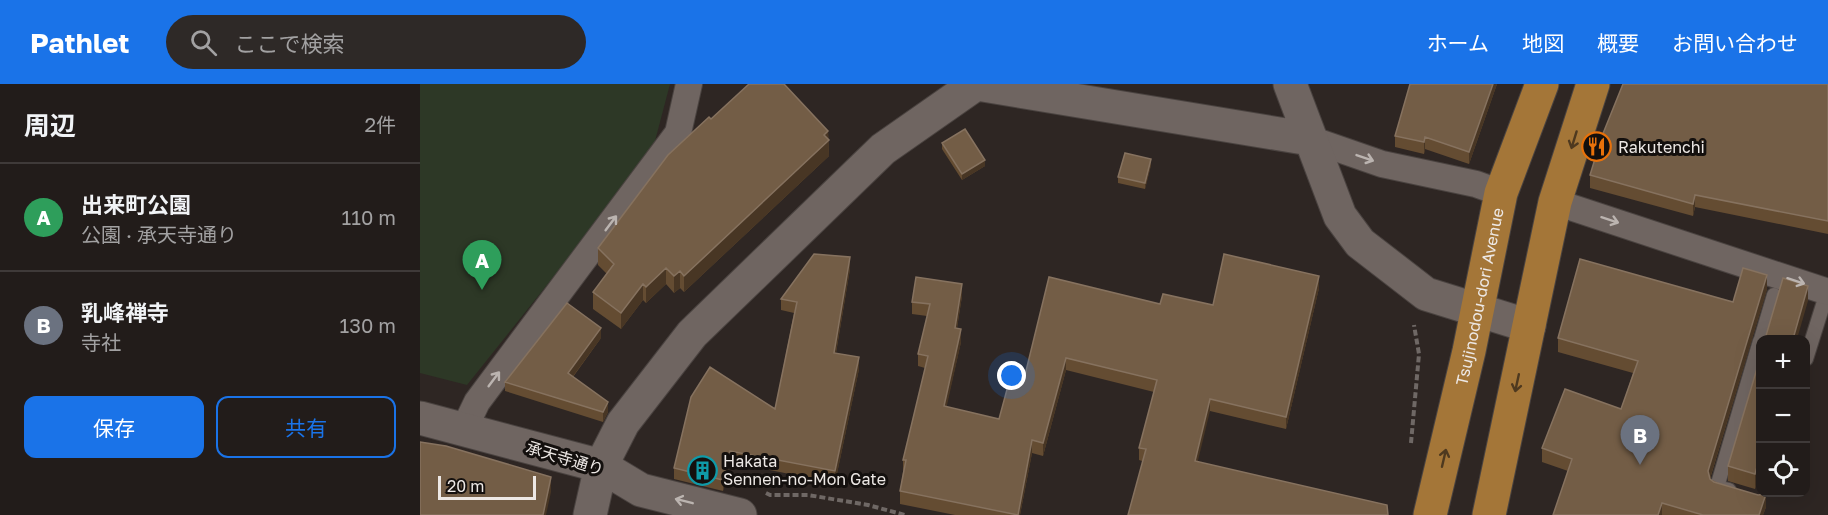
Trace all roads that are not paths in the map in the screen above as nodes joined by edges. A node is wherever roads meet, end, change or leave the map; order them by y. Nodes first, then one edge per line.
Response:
1 (689, 84) edge
2 (976, 84) edge
3 (1290, 84) edge
4 (1542, 84) edge
5 (1593, 84) edge
6 (1310, 139) junction
7 (1501, 193) junction
8 (1555, 202) junction
9 (1827, 292) edge
10 (1774, 295) dead end
11 (1478, 309) junction
12 (1529, 326) junction
13 (1762, 335) edge
14 (1810, 346) edge
15 (1756, 357) edge
16 (420, 417) edge
17 (464, 429) junction
18 (601, 466) junction
19 (1739, 494) edge
20 (590, 515) edge
21 (740, 515) edge
22 (1431, 515) edge
23 (1489, 515) edge

17 -> 1 street
2 - 6 street
2 - 18 street
3 - 6 street
4 - 7 highway, Tsujinodou-dori Avenue
5 -> 8 highway
6 -> 7 street
6 - 11 street
7 - 11 highway, Tsujinodou-dori Avenue
8 -> 9 street
8 - 12 highway
9 - 14 lane
10 - 13 lane
11 - 12 street
22 -> 11 highway, Tsujinodou-dori Avenue
12 -> 23 highway
15 - 19 lane
16 - 17 street, 承天寺通り
17 - 18 street, 承天寺通り
18 - 20 street
21 -> 18 street, 承天寺通り

